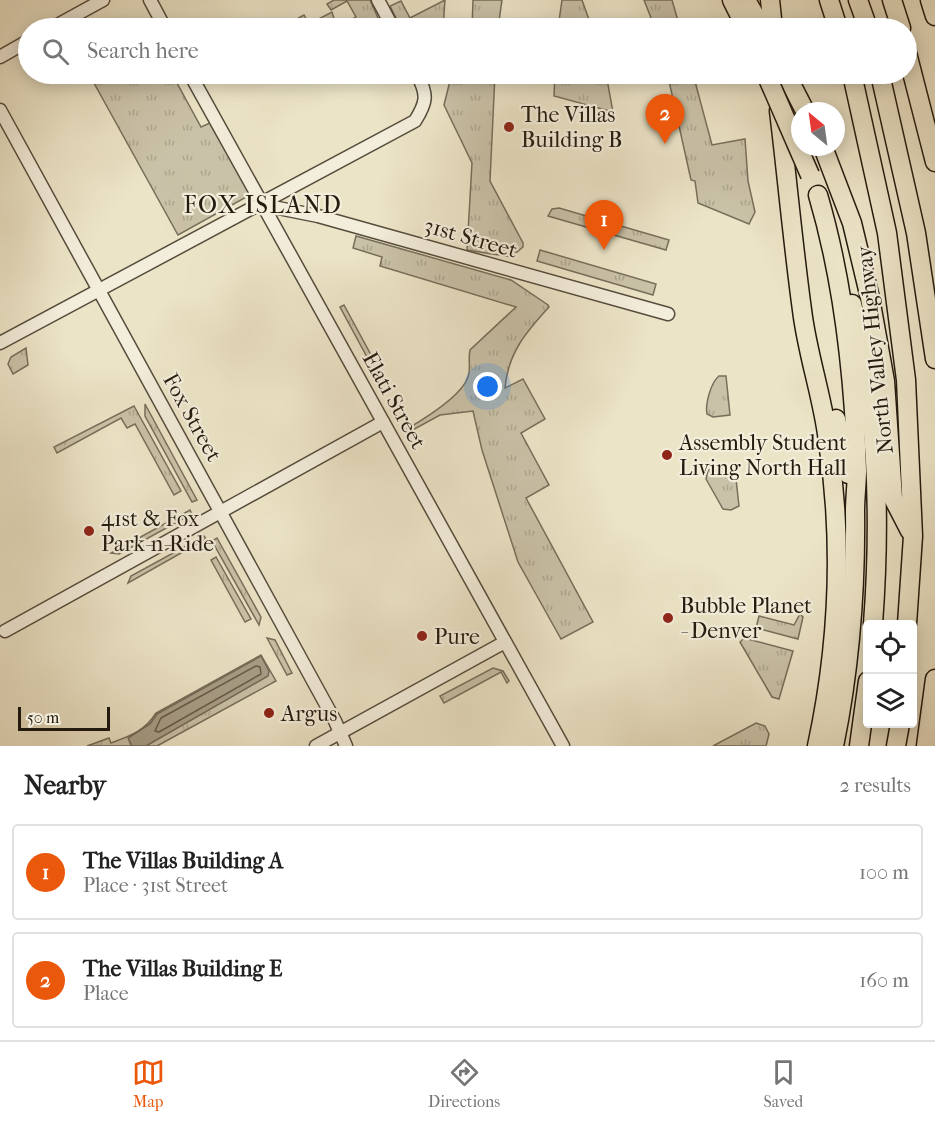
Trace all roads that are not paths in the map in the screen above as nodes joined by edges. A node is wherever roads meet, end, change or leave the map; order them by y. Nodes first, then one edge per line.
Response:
1 (103, 0) edge
2 (150, 0) edge
3 (378, 0) edge
4 (732, 0) edge
5 (770, 0) edge
6 (829, 0) edge
7 (858, 0) edge
8 (892, 0) edge
9 (930, 0) edge
10 (749, 4) edge
11 (935, 16) edge
12 (70, 18) edge
13 (160, 18) edge
14 (388, 18) edge
15 (741, 18) edge
16 (757, 18) edge
17 (772, 18) edge
18 (835, 18) edge
19 (864, 18) edge
20 (898, 18) edge
21 (18, 47) edge
22 (0, 57) edge
23 (196, 84) edge
24 (422, 84) edge
25 (770, 84) edge
26 (777, 84) edge
27 (791, 84) edge
28 (854, 84) edge
29 (882, 84) edge
30 (915, 84) edge
31 (801, 102) edge
32 (0, 110) edge
33 (826, 156) edge
34 (935, 162) edge
35 (818, 195) junction
36 (263, 205) junction
37 (793, 220) junction
38 (99, 290) junction
39 (668, 314) dead end
40 (0, 343) edge
41 (935, 359) edge
42 (383, 422) junction
43 (855, 508) junction
44 (221, 512) junction
45 (913, 536) junction
46 (873, 620) edge
47 (907, 620) edge
48 (5, 632) dead end
49 (505, 642) junction
50 (935, 679) edge
51 (863, 714) edge
52 (899, 728) edge
53 (339, 734) junction
54 (316, 746) edge
55 (346, 746) edge
56 (563, 746) edge
57 (817, 746) edge
58 (834, 746) edge
59 (859, 746) edge
60 (896, 746) edge
61 (926, 746) edge

1 - 12 street
2 - 13 street
3 - 14 street
4 - 15 highway
5 - 17 highway
6 - 18 highway
7 - 19 highway
8 - 20 highway
9 - 11 highway
10 - 16 highway
21 - 22 street
23 - 36 street, Elati Street
24 - 36 street
25 - 35 highway, bridge
26 - 37 highway
27 - 31 highway
28 - 45 highway, North Valley Highway
29 - 41 highway
30 - 34 highway
32 - 38 street, Fox Street
33 - 45 highway
35 - 43 highway
35 - 46 highway
36 - 38 street
36 - 39 street, 31st Street
36 - 42 street, Elati Street
37 - 43 highway
37 - 57 highway
38 - 40 street
38 - 44 street, Fox Street
42 - 44 street
42 - 49 street, Elati Street
43 - 58 highway
44 - 48 street
44 - 53 street, Fox Street
45 - 47 highway, North Valley Highway
49 - 53 street
49 - 56 street, Elati Street
50 - 61 highway
51 - 59 highway
52 - 60 highway
53 - 54 street
53 - 55 street, Fox Street

